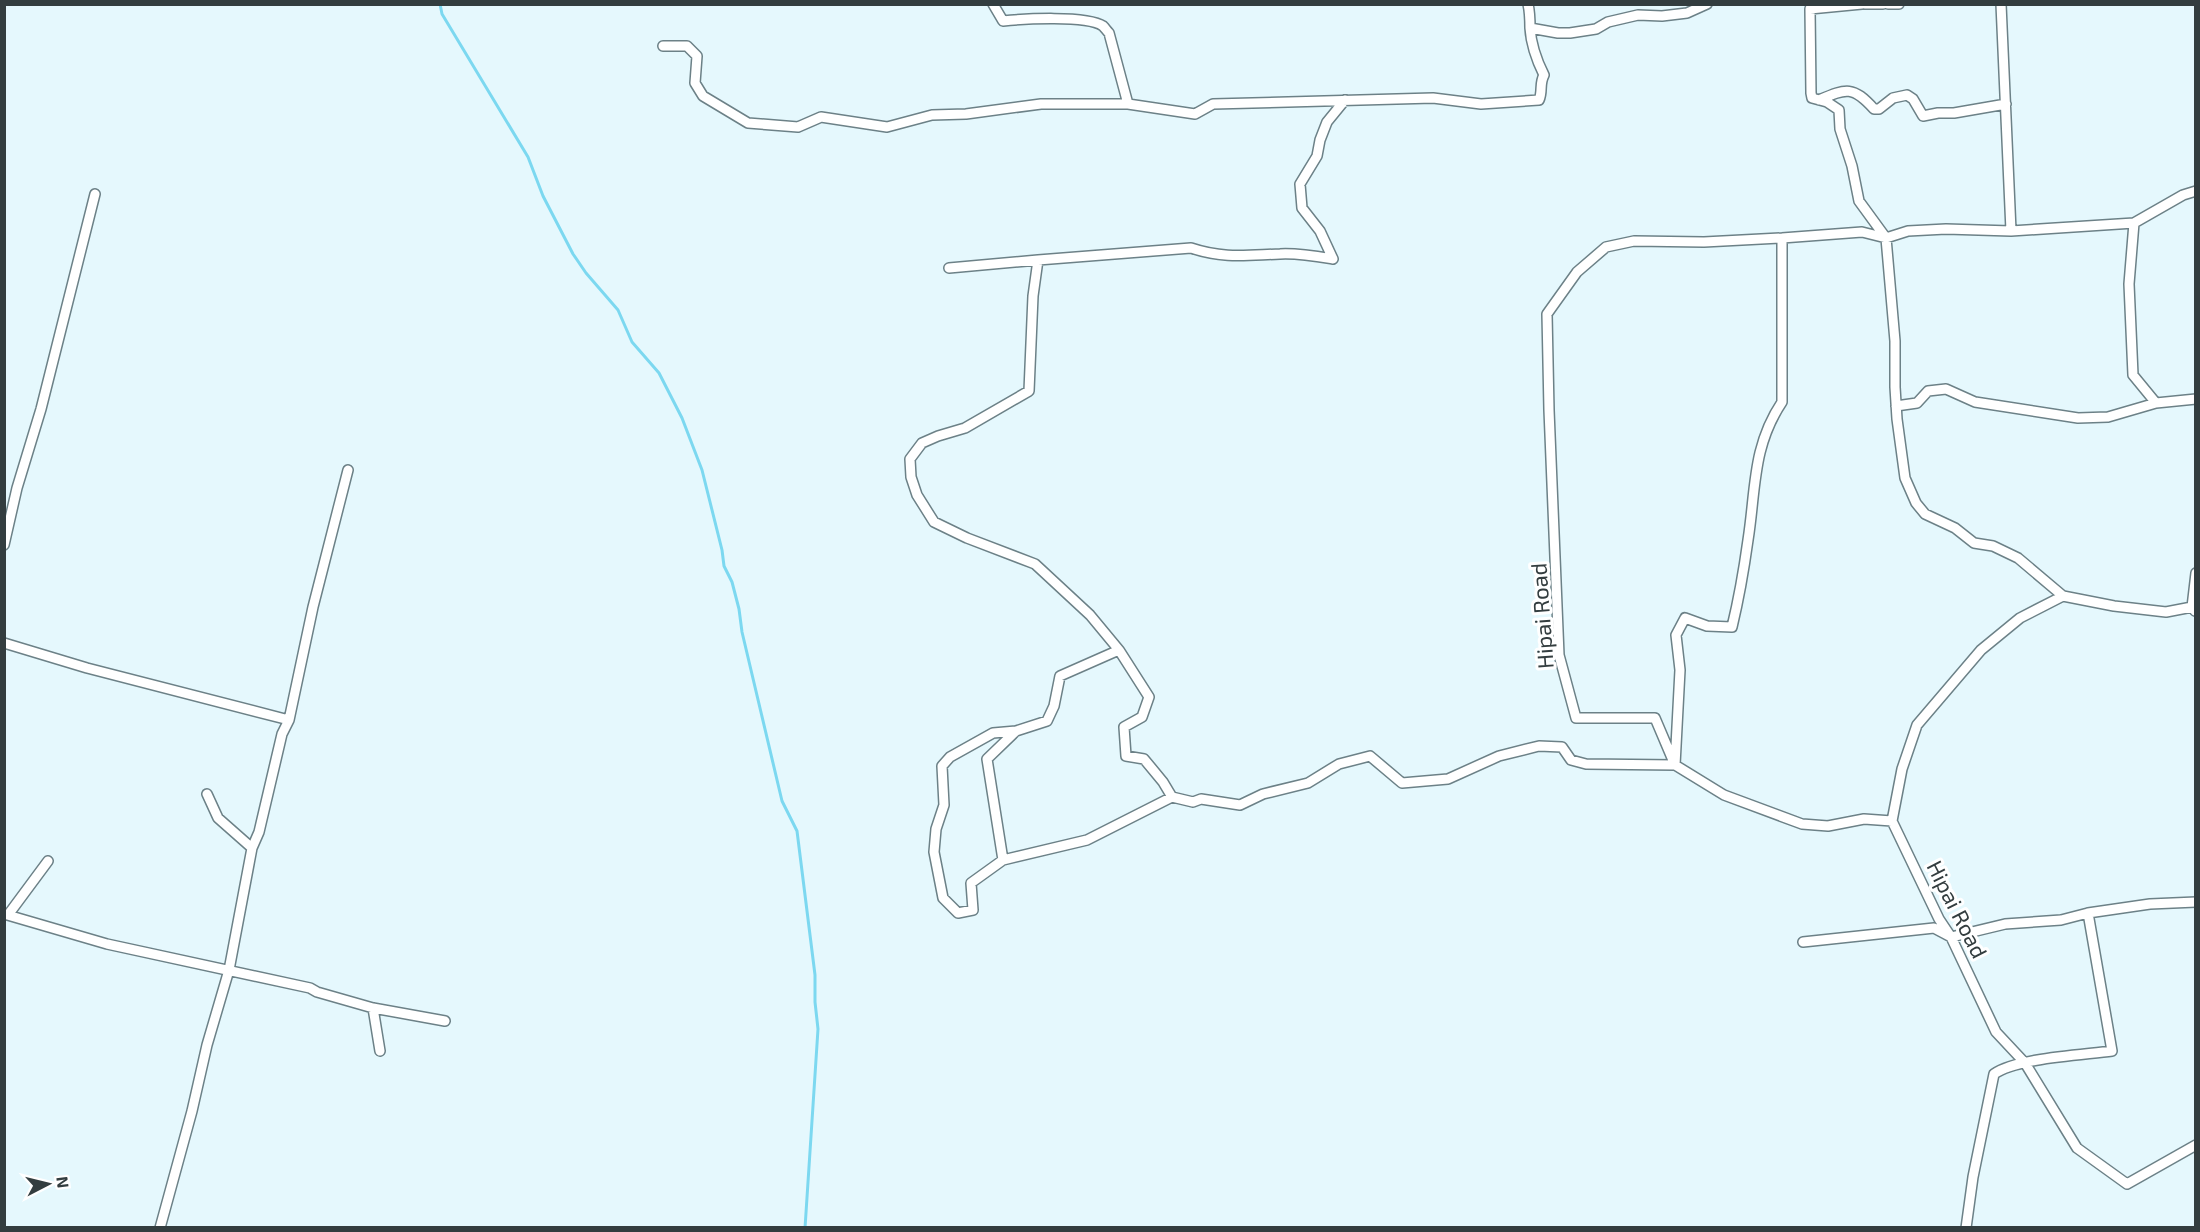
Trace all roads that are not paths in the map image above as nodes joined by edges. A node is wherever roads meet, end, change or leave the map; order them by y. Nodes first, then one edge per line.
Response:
1 (993, 4) edge
2 (1528, 4) edge
3 (1707, 4) edge
4 (1864, 4) edge
5 (1883, 4) edge
6 (1888, 4) edge
7 (1899, 4) edge
8 (2001, 4) edge
9 (1807, 6) edge
10 (1530, 28) junction
11 (663, 46) dead end
12 (1345, 100) junction
13 (1819, 100) junction
14 (1128, 104) junction
15 (2006, 104) junction
16 (2196, 191) edge
17 (95, 194) dead end
18 (2134, 223) junction
19 (2011, 231) junction
20 (1782, 238) junction
21 (1886, 238) junction
22 (1038, 260) junction
23 (949, 268) dead end
24 (2196, 399) edge
25 (2156, 403) junction
26 (1896, 406) junction
27 (348, 470) dead end
28 (4, 545) edge
29 (2196, 573) edge
30 (2063, 596) junction
31 (2194, 609) edge
32 (4, 643) edge
33 (1119, 651) junction
34 (289, 720) junction
35 (1016, 731) junction
36 (1675, 765) junction
37 (207, 794) dead end
38 (1172, 797) junction
39 (1892, 821) junction
40 (252, 848) junction
41 (1003, 860) junction
42 (48, 861) dead end
43 (2196, 902) edge
44 (2088, 913) junction
45 (6, 914) edge
46 (1951, 937) junction
47 (1803, 942) dead end
48 (229, 970) junction
49 (373, 1008) junction
50 (445, 1021) dead end
51 (380, 1051) dead end
52 (2025, 1063) junction
53 (2196, 1145) edge
54 (160, 1227) edge
55 (1966, 1227) edge

1 - 14 street
2 - 10 street
3 - 10 street
4 - 5 street
4 - 9 street
6 - 7 street
8 - 15 street
9 - 13 street
10 - 12 street
11 - 14 street
12 - 14 street
12 - 22 street
13 - 15 street
13 - 21 street
15 - 19 street
16 - 18 street
17 - 28 street
18 - 19 street, Hipai Road
18 - 25 street
19 - 21 street, Hipai Road
20 - 21 street, Hipai Road
20 - 36 street
20 - 36 street, Hipai Road
21 - 26 street
22 - 23 street
22 - 33 street
24 - 25 street
25 - 26 street
26 - 30 street
27 - 34 street
29 - 31 street
30 - 31 street
30 - 39 street
32 - 34 street
33 - 35 street
33 - 38 street
34 - 40 street
35 - 41 street
35 - 41 street
36 - 38 street
36 - 39 street
37 - 40 street
38 - 41 street
39 - 46 street, Hipai Road
40 - 48 street
42 - 45 street
43 - 44 street
44 - 46 street
44 - 52 street
45 - 48 street
46 - 47 street
46 - 52 street, Hipai Road
48 - 49 street
48 - 54 street
49 - 50 street
49 - 51 street
52 - 53 street, Hipai Road
52 - 55 street

